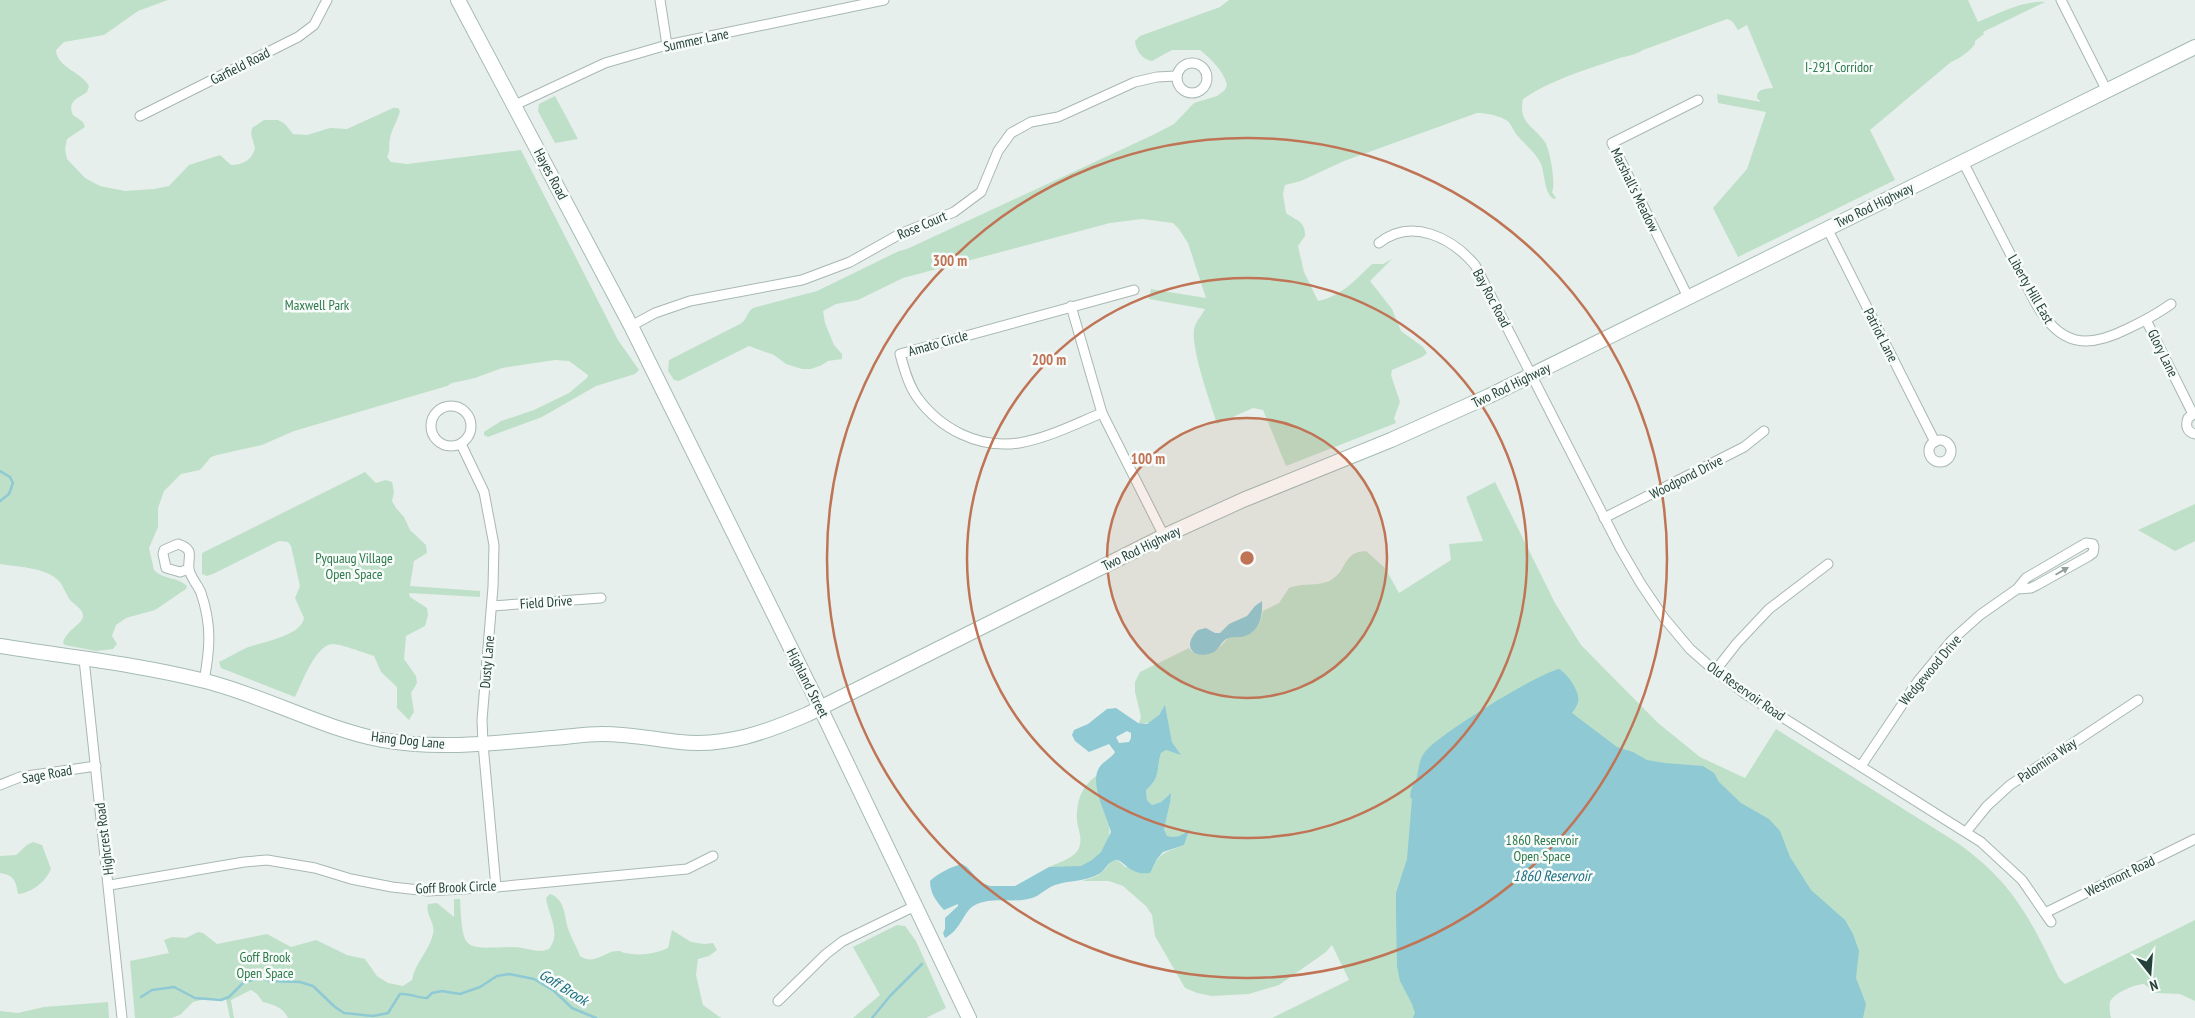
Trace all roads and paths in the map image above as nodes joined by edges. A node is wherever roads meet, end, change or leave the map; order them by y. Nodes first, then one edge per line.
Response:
1 (328, 0) edge
2 (458, 0) edge
3 (660, 0) edge
4 (884, 0) edge
5 (2061, 0) edge
6 (667, 45) junction
7 (2195, 47) edge
8 (1176, 76) dead end
9 (2107, 91) junction
10 (1698, 100) dead end
11 (516, 105) junction
12 (140, 116) dead end
13 (1963, 162) junction
14 (1827, 228) junction
15 (1379, 243) dead end
16 (1134, 290) dead end
17 (1688, 297) junction
18 (2171, 304) dead end
19 (1071, 306) junction
20 (2146, 320) junction
21 (631, 326) junction
22 (642, 350) joint
23 (1531, 375) junction
24 (1102, 413) junction
25 (2194, 414) edge
26 (1764, 431) dead end
27 (2195, 434) edge
28 (1934, 442) dead end
29 (461, 444) junction
30 (1604, 518) junction
31 (1164, 536) junction
32 (1828, 564) dead end
33 (189, 569) dead end
34 (2017, 589) junction
35 (601, 598) dead end
36 (492, 606) junction
37 (0, 646) edge
38 (84, 659) junction
39 (1715, 671) junction
40 (204, 681) junction
41 (2138, 700) dead end
42 (821, 708) junction
43 (482, 744) junction
44 (96, 766) junction
45 (1861, 766) junction
46 (0, 785) edge
47 (1966, 832) junction
48 (2195, 839) edge
49 (713, 856) dead end
50 (110, 885) junction
51 (496, 886) junction
52 (915, 906) junction
53 (2045, 913) junction
54 (2051, 922) dead end
55 (778, 1001) dead end
56 (122, 1018) edge
57 (969, 1018) edge

1 - 12 street, Garfield Road
2 - 11 street, Hayes Road
3 - 6 street
4 - 6 street, Summer Lane
5 - 9 street
6 - 11 street, Summer Lane
7 - 9 street, Two Rod Highway
8 - 21 street, Rose Court
9 - 13 street, Two Rod Highway
10 - 17 street, Marshall's Meadow
11 - 21 street, Hayes Road
13 - 14 street, Two Rod Highway
13 - 20 street, Liberty Hill East
14 - 17 street, Two Rod Highway
14 - 28 street, Patriot Lane
15 - 23 street, Bay Roc Road
16 - 19 street, Amato Circle
17 - 23 street, Two Rod Highway
18 - 20 street, Liberty Hill East
19 - 24 street
19 - 24 street, Amato Circle
20 - 25 street, Glory Lane
21 - 22 street, Hayes Road
22 - 42 street, Highland Street
23 - 30 street, Old Reservoir Road
23 - 31 street, Two Rod Highway
24 - 31 street
25 - 27 street, Glory Lane
26 - 30 street, Woodpond Drive
29 - 29 street
29 - 36 street, Dusty Lane
30 - 39 street, Old Reservoir Road
31 - 42 street, Two Rod Highway
32 - 39 street
33 - 40 street
34 -> 34 street, Wedgewood Drive
34 - 45 street, Wedgewood Drive
35 - 36 street, Field Drive
36 - 43 street, Dusty Lane
37 - 38 street, Hang Dog Lane
38 - 40 street, Hang Dog Lane
38 - 44 street, Highcrest Road
39 - 45 street, Old Reservoir Road
40 - 43 street, Hang Dog Lane
41 - 47 street, Palomina Way
42 - 43 street, Hang Dog Lane
42 - 52 street, Highland Street
43 - 51 street, Dusty Lane
44 - 46 street, Sage Road
44 - 50 street, Highcrest Road
45 - 47 street, Old Reservoir Road
47 - 53 street, Old Reservoir Road
48 - 53 street, Westmont Road
49 - 51 street, Goff Brook Circle
50 - 51 street, Goff Brook Circle
50 - 56 street, Highcrest Road
52 - 55 street
52 - 57 street, Highland Street
53 - 54 street, Old Reservoir Road

